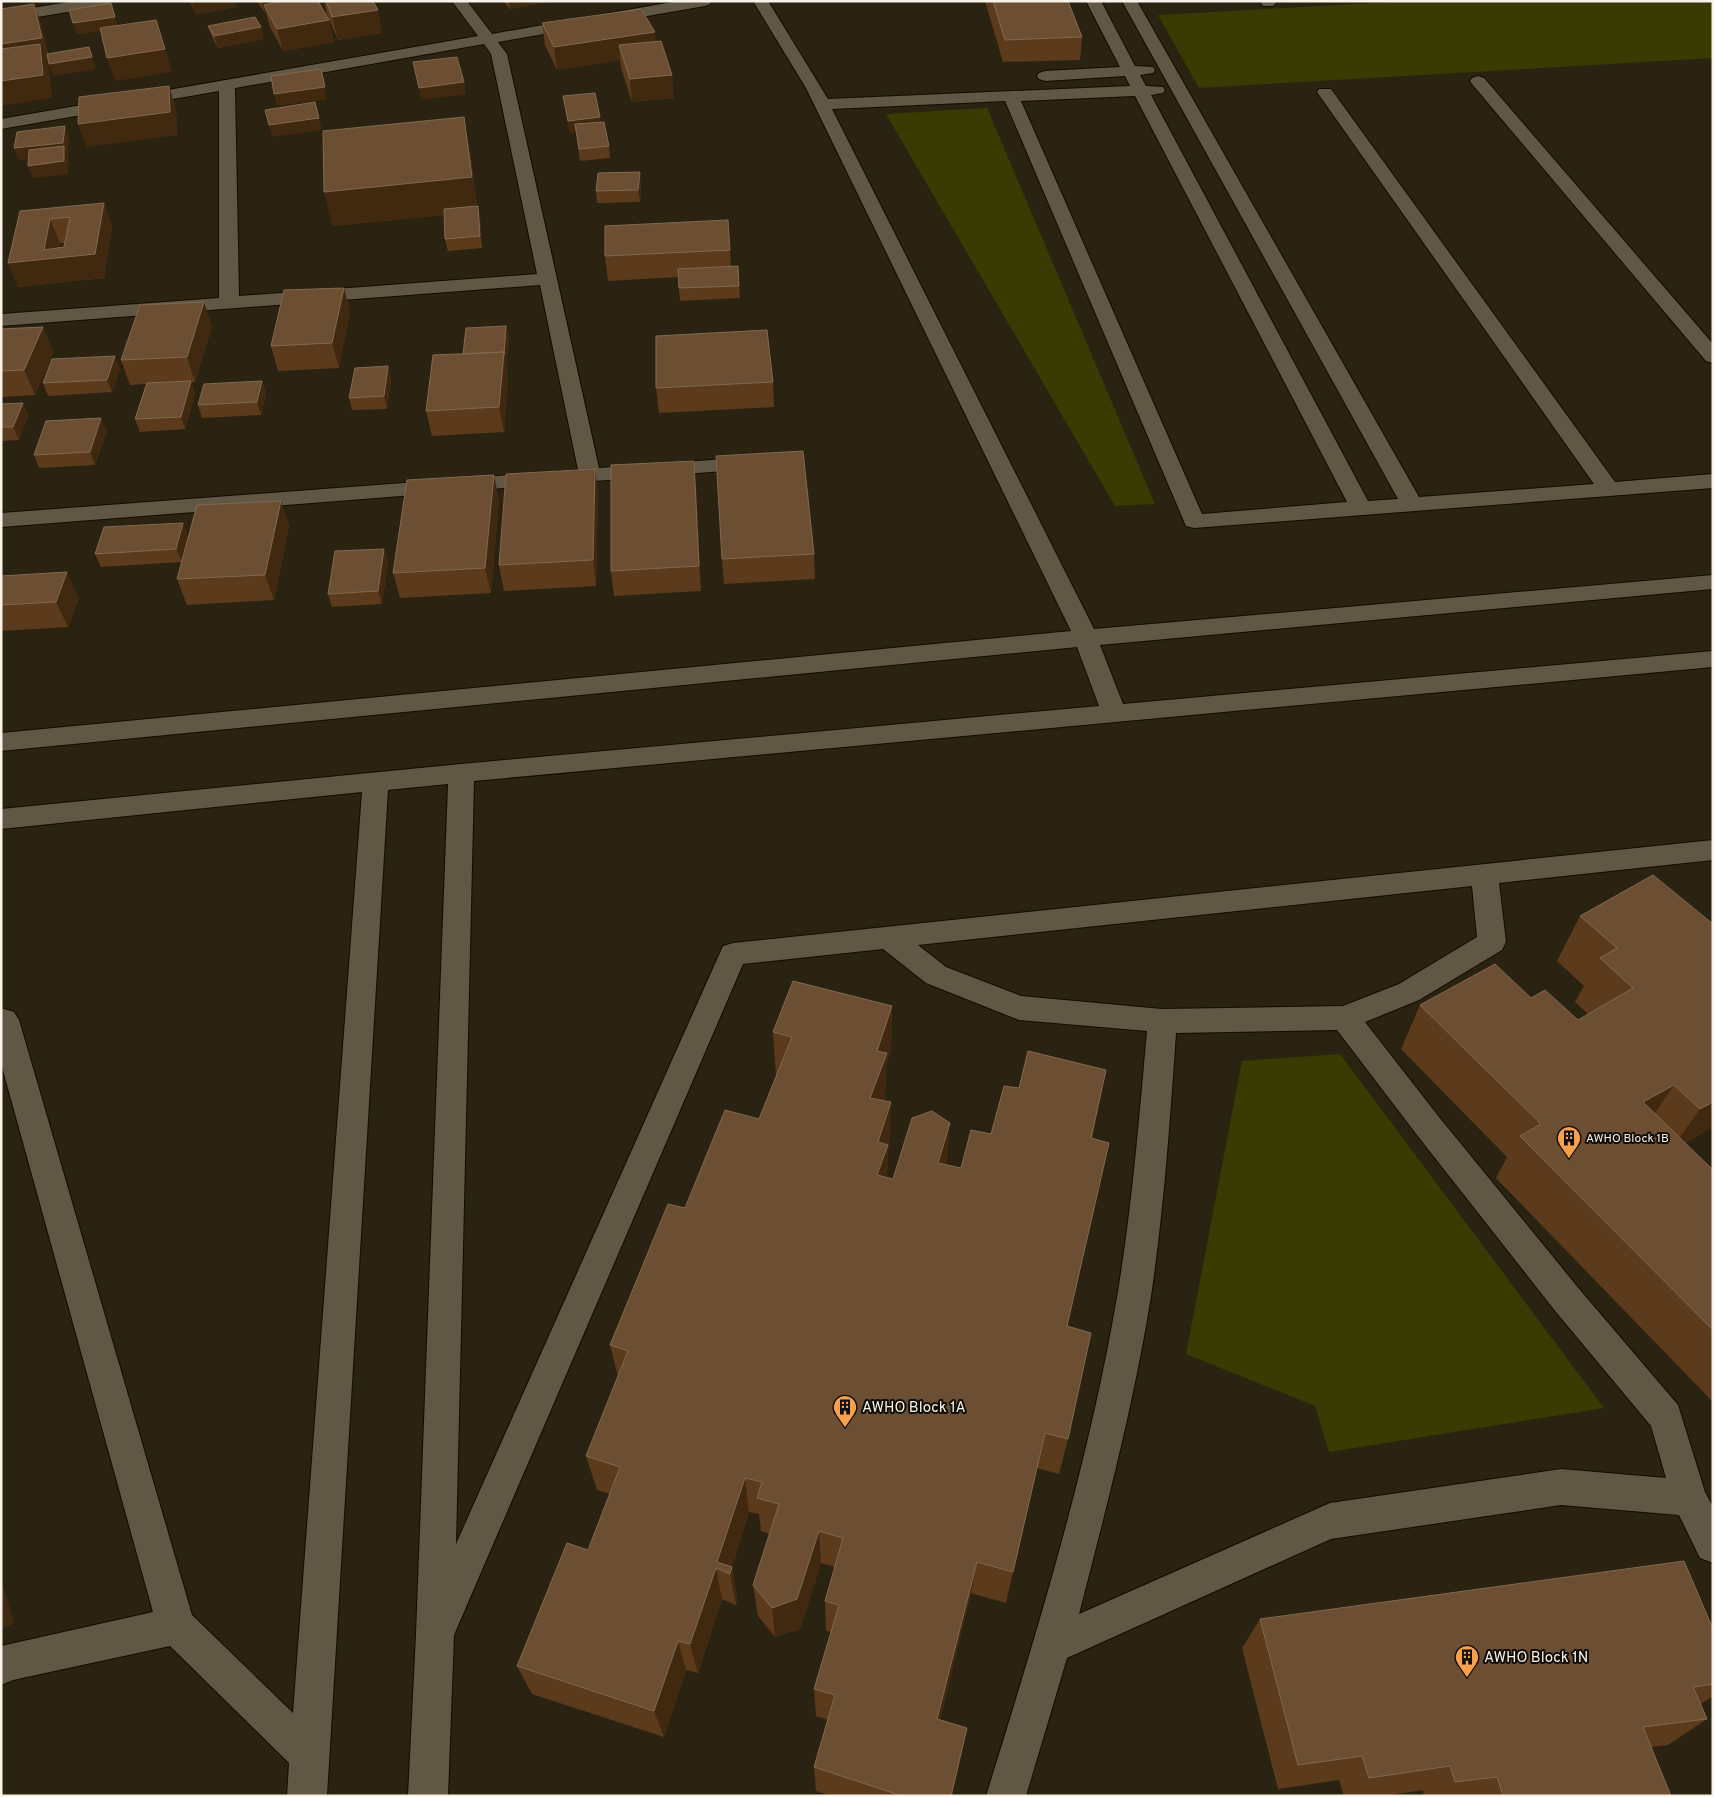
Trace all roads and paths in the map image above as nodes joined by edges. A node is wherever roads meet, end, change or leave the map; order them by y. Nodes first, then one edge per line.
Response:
1 (104, 1) edge
2 (459, 1) edge
3 (705, 1) edge
4 (760, 1) edge
5 (1093, 1) edge
6 (1128, 1) edge
7 (1, 18) edge
8 (488, 39) junction
9 (1167, 69) junction
10 (1130, 71) junction
11 (1031, 76) dead end
12 (1478, 81) dead end
13 (226, 85) junction
14 (1178, 89) junction
15 (1140, 90) junction
16 (1325, 92) dead end
17 (823, 93) junction
18 (1011, 96) junction
19 (1, 124) edge
20 (548, 279) junction
21 (230, 303) junction
22 (1, 320) edge
23 (1713, 357) edge
24 (772, 462) edge
25 (590, 474) junction
26 (1713, 481) edge
27 (1609, 489) junction
28 (1412, 504) junction
29 (1361, 508) junction
30 (1, 520) edge
31 (1713, 582) edge
32 (1086, 638) junction
33 (1713, 659) edge
34 (1114, 714) junction
35 (1, 742) edge
36 (461, 773) junction
37 (376, 782) junction
38 (1, 819) edge
39 (1713, 850) edge
40 (1484, 874) junction
41 (889, 938) junction
42 (1345, 1018) junction
43 (1, 1020) edge
44 (1162, 1021) junction
45 (1689, 1498) junction
46 (1713, 1545) edge
47 (176, 1626) junction
48 (435, 1634) junction
49 (1052, 1645) junction
50 (1, 1666) edge
51 (310, 1756) junction
52 (307, 1796) edge
53 (428, 1796) edge
54 (1006, 1796) edge

1 - 7 street
2 - 8 street
3 - 8 street
4 - 17 street
5 - 10 street
6 - 9 street
8 - 13 street
8 - 20 street
9 - 10 street
9 - 14 street
10 - 11 street
10 - 15 street
12 - 23 street
13 - 19 street
13 - 21 street
14 - 15 street
14 - 28 street
15 - 18 street
15 - 29 street
16 - 27 street
17 - 18 street
17 - 32 street
18 - 29 street
20 - 21 street
20 - 25 street
21 - 22 street
24 - 25 street
25 - 30 street
26 - 27 street
27 - 28 street
28 - 29 street
31 - 32 street
32 - 34 street
32 - 35 street
33 - 34 street
34 - 36 street
36 - 37 street
36 - 48 street
37 - 38 street
37 - 51 street
39 - 40 street
40 - 41 street
40 - 42 street
41 - 44 street
41 - 48 street
42 - 44 street
42 - 45 street
43 - 47 street
44 - 49 street
45 - 46 street
45 - 49 street
47 - 50 street
47 - 51 street
48 - 53 street
49 - 54 street
51 - 52 street

